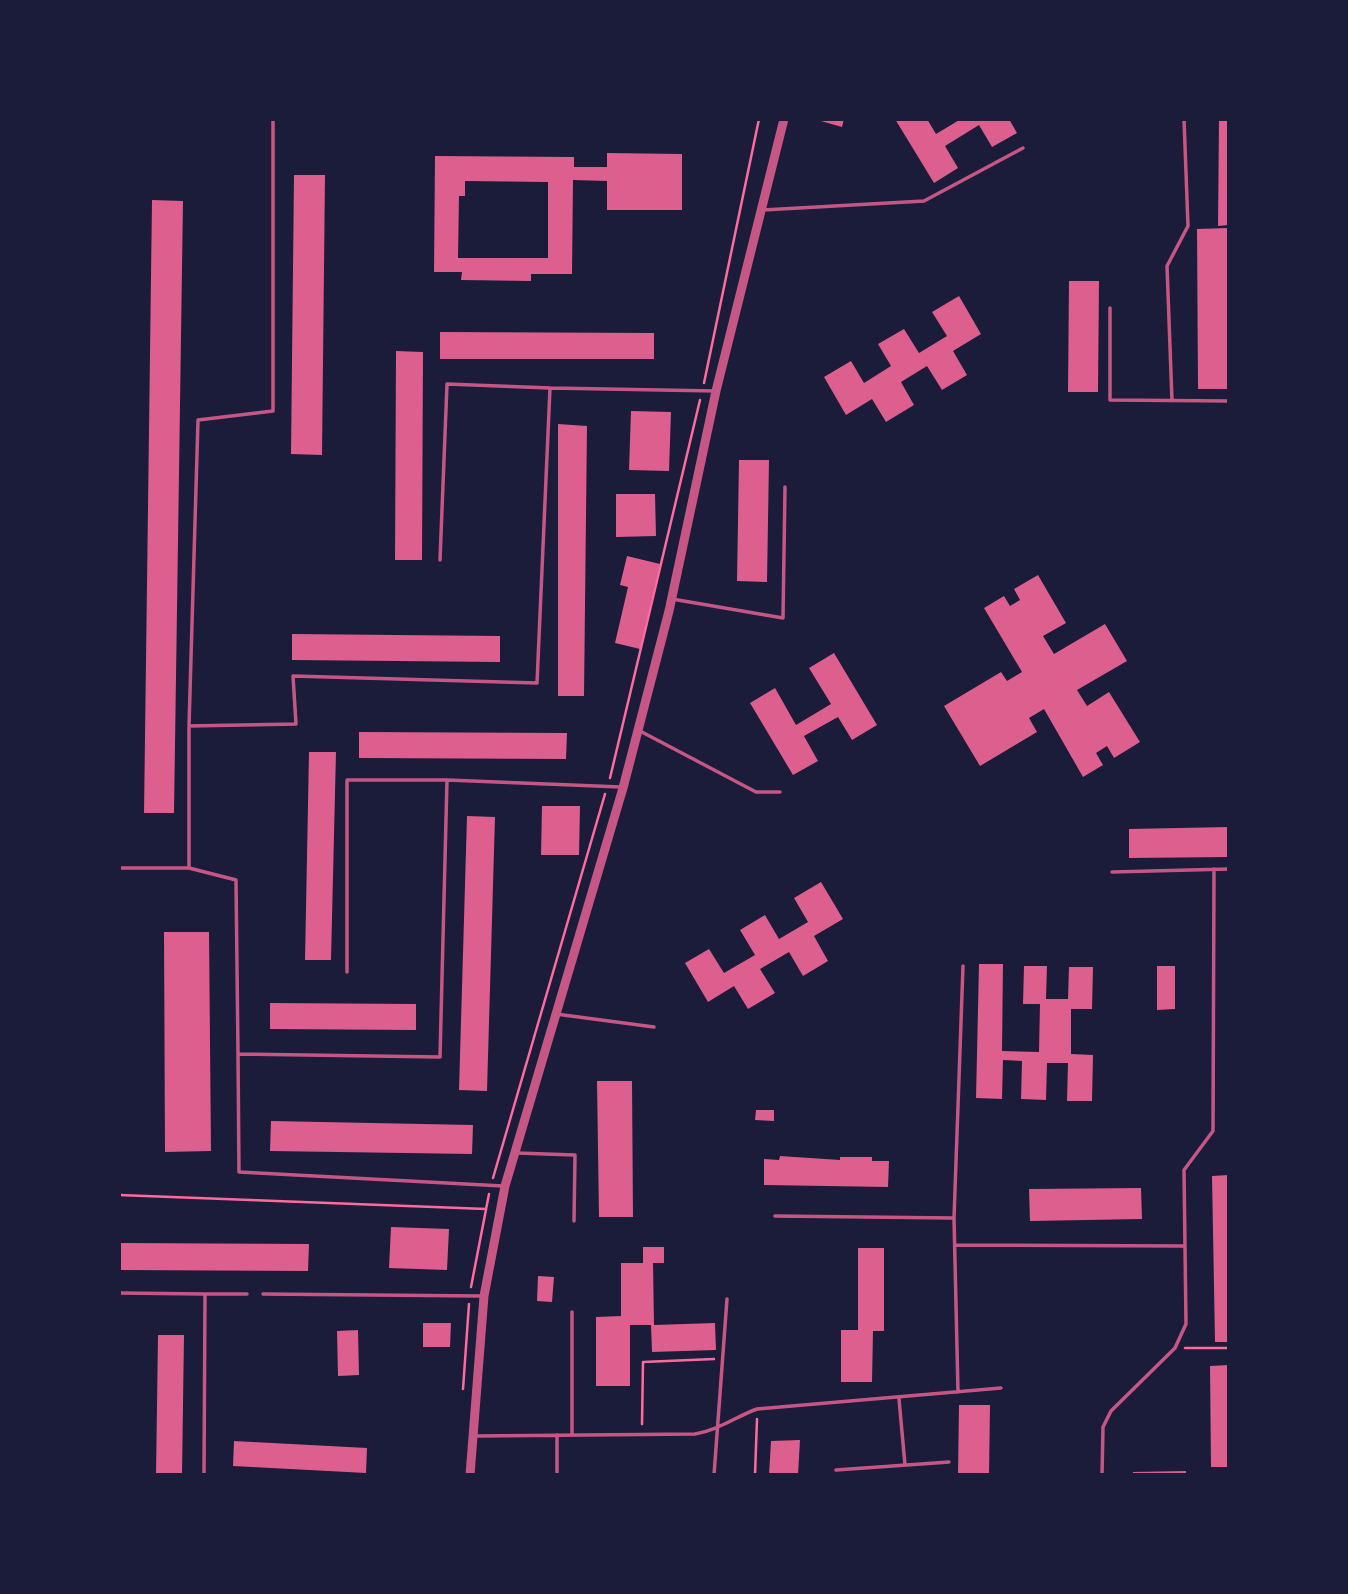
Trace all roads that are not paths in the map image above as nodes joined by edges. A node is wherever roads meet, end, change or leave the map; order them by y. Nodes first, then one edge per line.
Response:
1 (273, 119) edge
2 (784, 119) edge
3 (1184, 119) edge
4 (1023, 148) dead end
5 (761, 210) junction
6 (1110, 309) dead end
7 (550, 388) junction
8 (716, 391) junction
9 (1172, 401) junction
10 (1229, 401) edge
11 (785, 487) dead end
12 (440, 560) dead end
13 (671, 599) junction
14 (189, 726) junction
15 (638, 730) junction
16 (447, 780) junction
17 (623, 788) junction
18 (780, 792) dead end
19 (119, 868) edge
20 (189, 868) junction
21 (1214, 869) junction
22 (1229, 869) edge
23 (1112, 872) dead end
24 (963, 966) dead end
25 (347, 972) dead end
26 (556, 1014) junction
27 (654, 1027) dead end
28 (238, 1054) junction
29 (514, 1153) junction
30 (505, 1186) junction
31 (775, 1216) dead end
32 (954, 1218) junction
33 (574, 1220) dead end
34 (954, 1245) junction
35 (1184, 1246) junction
36 (119, 1293) edge
37 (205, 1294) junction
38 (247, 1294) dead end
39 (263, 1294) dead end
40 (484, 1296) junction
41 (727, 1299) dead end
42 (572, 1312) dead end
43 (1001, 1388) dead end
44 (958, 1392) junction
45 (899, 1399) junction
46 (718, 1430) junction
47 (557, 1435) junction
48 (572, 1435) junction
49 (473, 1436) junction
50 (948, 1462) dead end
51 (905, 1465) junction
52 (836, 1470) dead end
53 (204, 1475) edge
54 (470, 1475) edge
55 (557, 1475) edge
56 (714, 1475) edge
57 (1102, 1475) edge

1 - 14 lane
2 - 5 street
3 - 9 lane
4 - 5 lane
5 - 8 street
6 - 9 lane
7 - 8 lane
7 - 12 lane
7 - 14 lane
8 - 13 street
9 - 10 lane
11 - 13 lane
13 - 15 street
14 - 20 lane
15 - 17 street
15 - 18 lane
16 - 17 lane
16 - 25 lane
16 - 28 lane
17 - 26 street
19 - 20 lane
20 - 28 lane
21 - 22 lane
21 - 23 lane
21 - 35 lane
24 - 32 lane
26 - 27 lane
26 - 29 street
28 - 30 lane
29 - 30 street
29 - 33 lane
30 - 40 street
31 - 32 lane
32 - 34 lane
34 - 35 lane
34 - 44 lane
35 - 57 lane
36 - 37 lane
37 - 38 lane
37 - 53 lane
39 - 40 lane
40 - 49 street
41 - 46 lane
42 - 48 lane
43 - 44 lane
44 - 45 lane
45 - 46 lane
45 - 51 lane
46 - 48 lane
46 - 56 lane
47 - 48 lane
47 - 49 lane
47 - 55 lane
49 - 54 street
50 - 51 lane
51 - 52 lane

